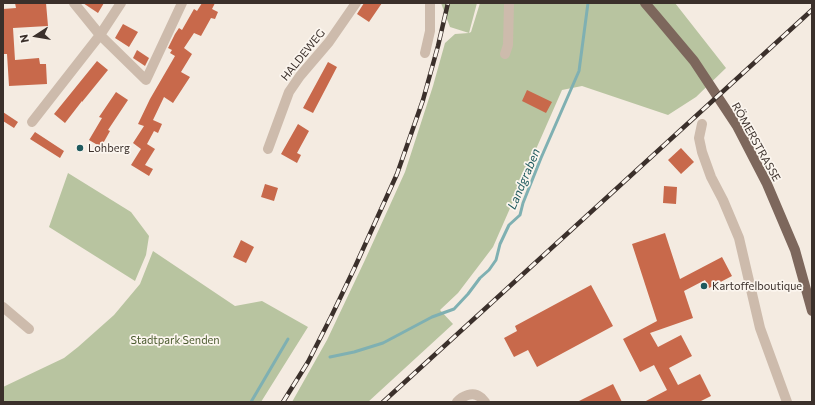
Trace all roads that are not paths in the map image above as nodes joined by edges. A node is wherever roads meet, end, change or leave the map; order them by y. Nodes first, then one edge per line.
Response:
1 (74, 3) edge
2 (121, 3) edge
3 (182, 3) edge
4 (356, 3) edge
5 (430, 3) edge
6 (509, 3) edge
7 (645, 3) edge
8 (100, 35) junction
9 (426, 53) dead end
10 (505, 54) dead end
11 (32, 122) dead end
12 (702, 124) dead end
13 (268, 150) dead end
14 (3, 307) edge
15 (812, 311) edge
16 (29, 329) dead end
17 (457, 402) edge
18 (485, 402) edge
19 (787, 402) edge

1 - 8 street
2 - 8 street
3 - 8 street
4 - 13 street, HALDEWEG
5 - 9 street
6 - 10 street
7 - 15 main road, RÖMERSTRASSE
8 - 11 street
12 - 19 street
14 - 16 street
17 - 18 street

